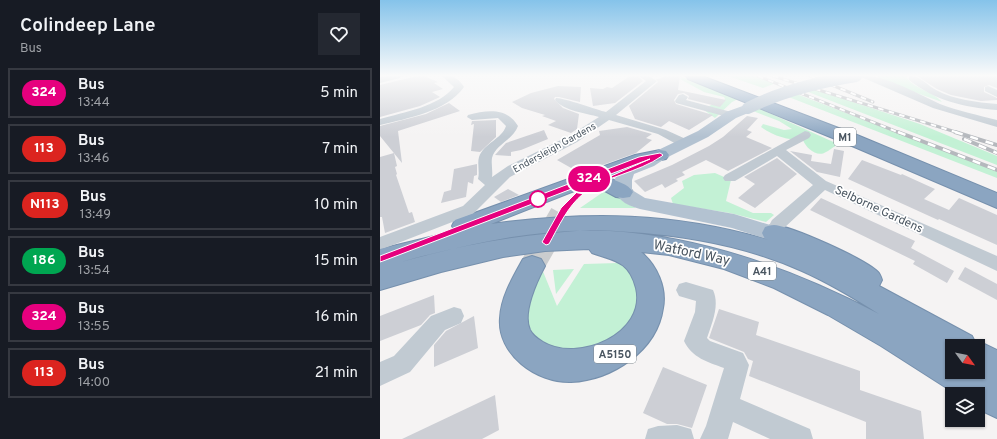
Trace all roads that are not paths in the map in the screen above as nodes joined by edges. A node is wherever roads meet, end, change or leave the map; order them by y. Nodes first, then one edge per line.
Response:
1 (450, 96) edge
2 (631, 96) edge
3 (744, 96) edge
4 (761, 96) edge
5 (766, 96) edge
6 (773, 96) edge
7 (917, 96) edge
8 (942, 96) edge
9 (683, 97) dead end
10 (560, 100) dead end
11 (997, 107) edge
12 (740, 109) junction
13 (607, 116) junction
14 (472, 117) dead end
15 (380, 122) edge
16 (997, 124) edge
17 (805, 135) dead end
18 (684, 143) junction
19 (778, 150) junction
20 (660, 155) junction
21 (627, 171) junction
22 (730, 178) dead end
23 (600, 182) junction
24 (493, 184) junction
25 (822, 186) junction
26 (997, 187) edge
27 (623, 192) junction
28 (997, 201) edge
29 (564, 210) tunnel mouth
30 (773, 233) junction
31 (563, 240) junction
32 (384, 252) edge
33 (997, 264) edge
34 (532, 266) tunnel mouth
35 (380, 279) edge
36 (686, 290) dead end
37 (454, 316) dead end
38 (950, 339) edge
39 (951, 339) edge
40 (985, 360) edge
41 (997, 368) edge
42 (380, 374) edge
43 (997, 401) edge
44 (725, 405) junction
45 (658, 439) edge
46 (681, 439) edge
47 (713, 439) edge
48 (800, 439) edge

1 - 15 street
2 - 13 street, Endersleigh Gardens
3 - 28 highway, M1
4 - 12 main road
5 - 26 highway, M1
6 - 12 main road, bridge
7 - 16 street
8 - 11 street
9 - 12 street
10 - 13 street
12 - 18 main road
13 - 18 street
13 - 24 street, Endersleigh Gardens
14 - 24 street
17 - 19 street
18 - 20 main road
19 - 22 street
19 - 25 street
20 - 21 main road
20 - 32 highway
21 - 23 highway
21 - 27 main road
23 - 27 highway
23 - 29 highway
24 - 32 street, Endersleigh Gardens
25 - 30 street, Selborne Gardens
25 - 33 street, Selborne Gardens
27 - 30 main road
30 - 39 highway
31 - 34 highway, A5150
31 - 35 highway, Watford Way / A41
31 - 43 highway, Watford Way / A41
32 - 38 highway, Watford Way / A41
36 - 44 street
37 - 42 street
40 - 41 highway
44 - 47 street
44 - 48 street
45 - 46 street

